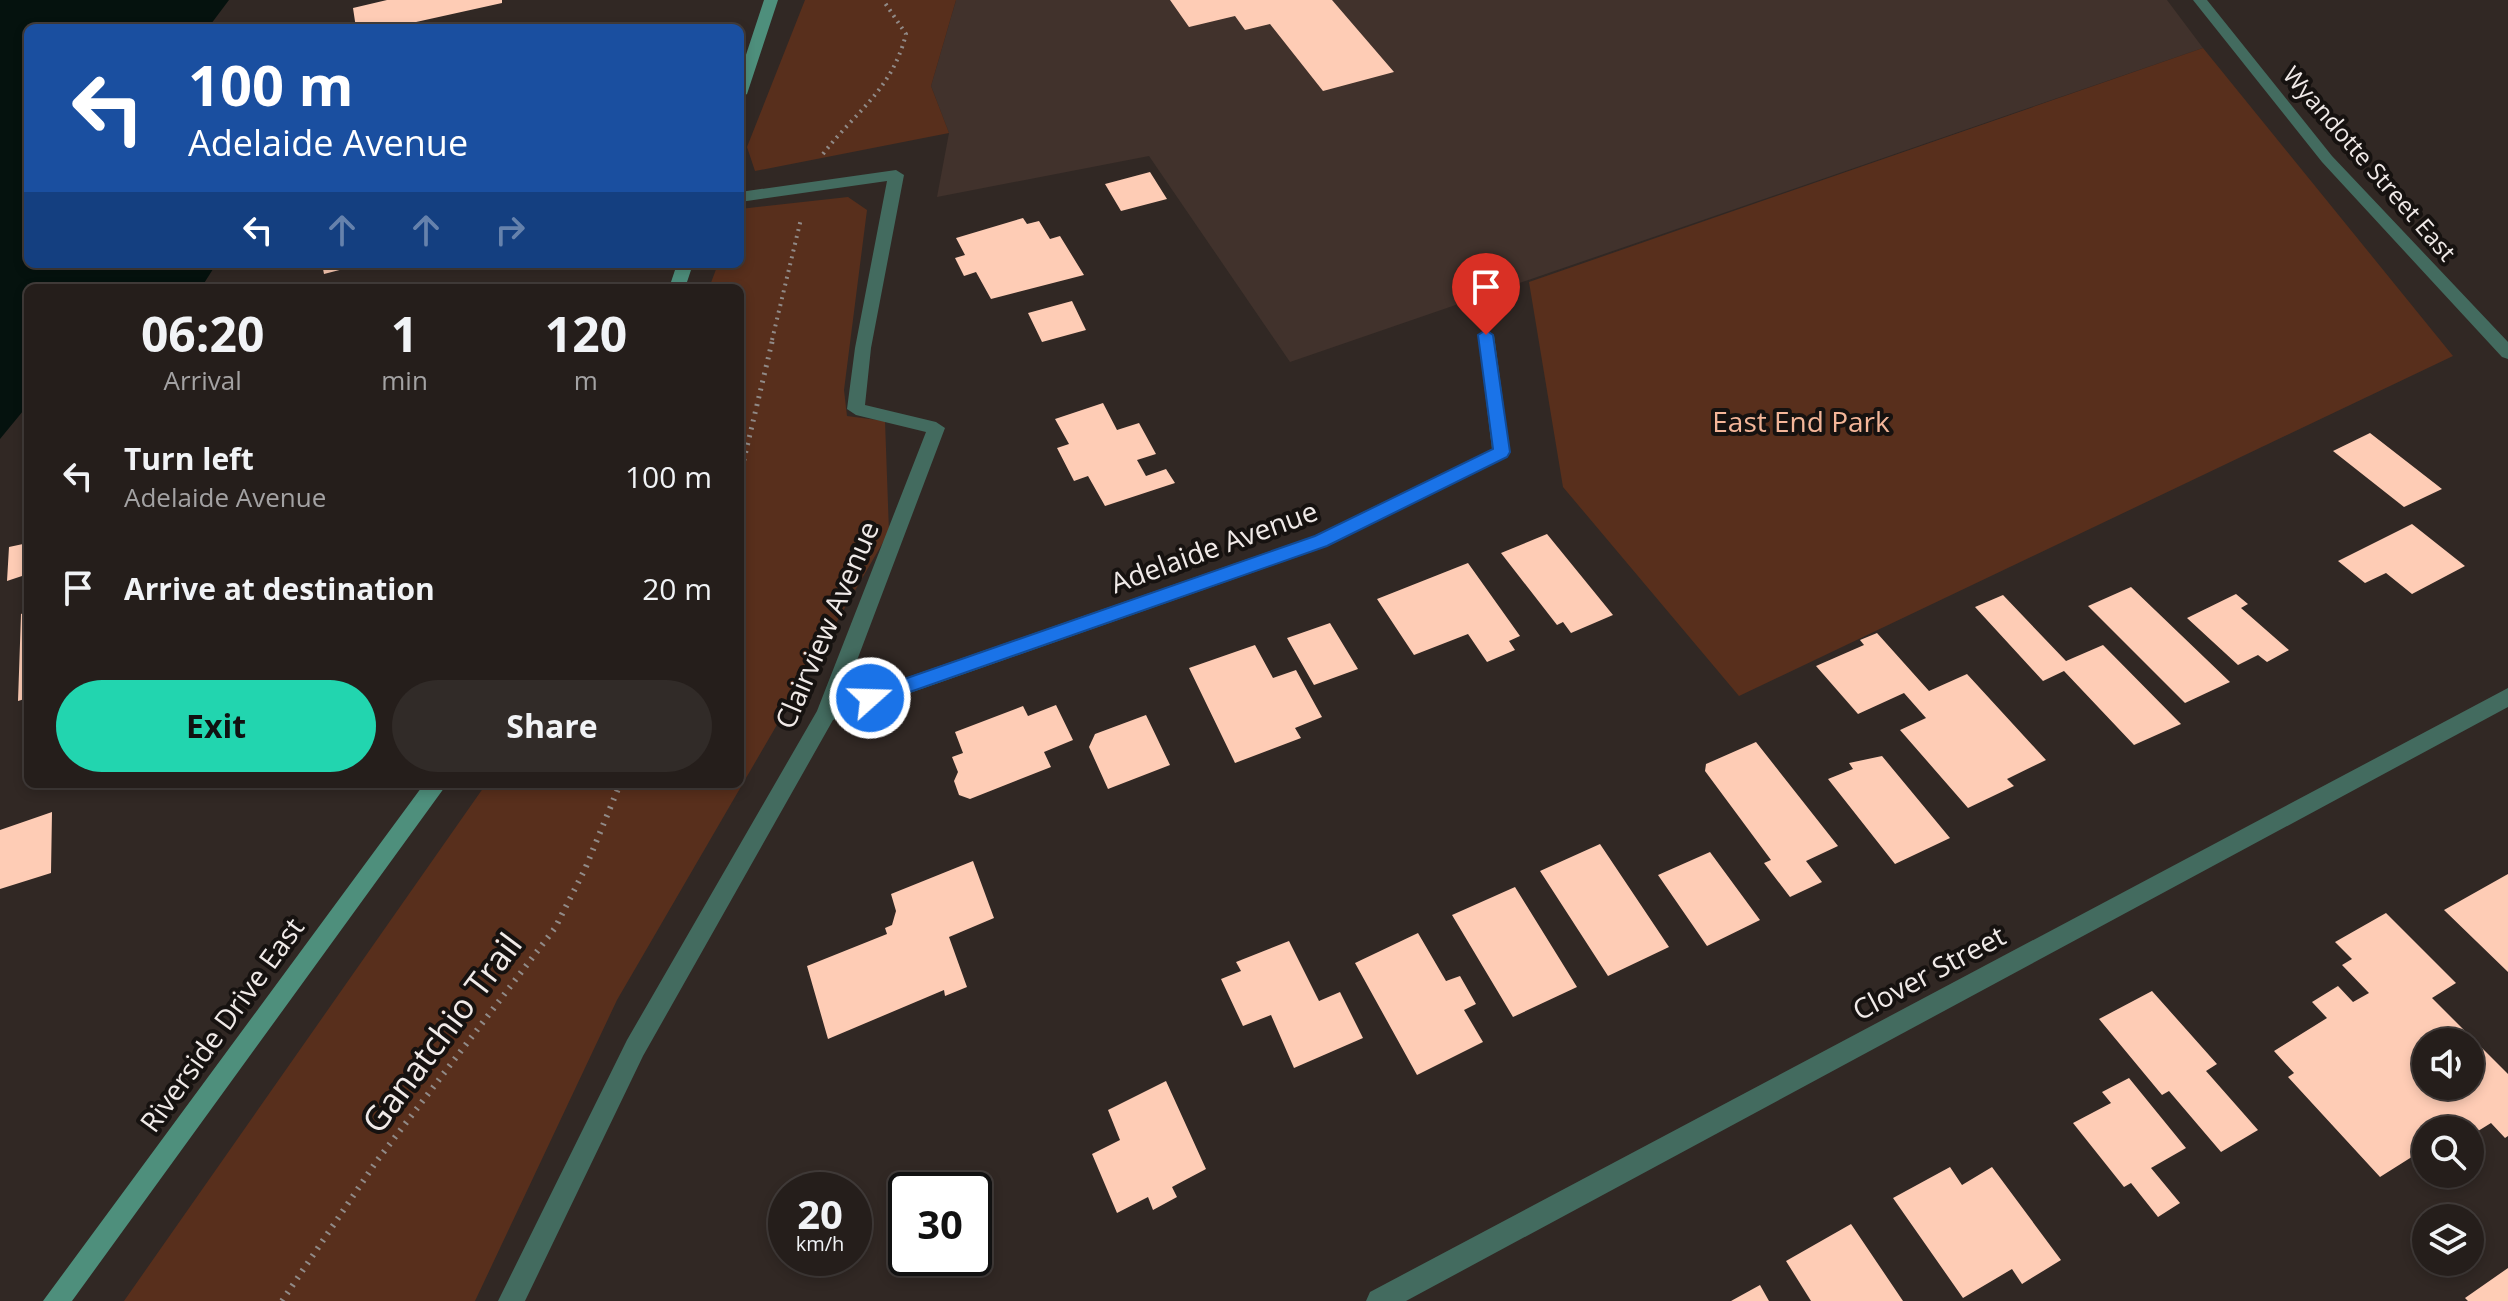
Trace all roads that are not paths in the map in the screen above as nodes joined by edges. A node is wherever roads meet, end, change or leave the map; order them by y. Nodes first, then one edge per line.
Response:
1 (771, 0) edge
2 (2200, 0) edge
3 (744, 82) edge
4 (744, 196) edge
5 (1486, 335) dead end
6 (2508, 353) edge
7 (2508, 697) edge
8 (826, 714) junction
9 (433, 788) edge
10 (56, 1301) edge
11 (511, 1301) edge
12 (1379, 1301) edge

1 - 3 main road
2 - 6 street, Wyandotte Street East
4 - 8 street, Clairview Avenue
5 - 8 street, Adelaide Avenue
7 - 12 street, Clover Street
8 - 11 street, Clairview Avenue
9 - 10 main road, Riverside Drive East

